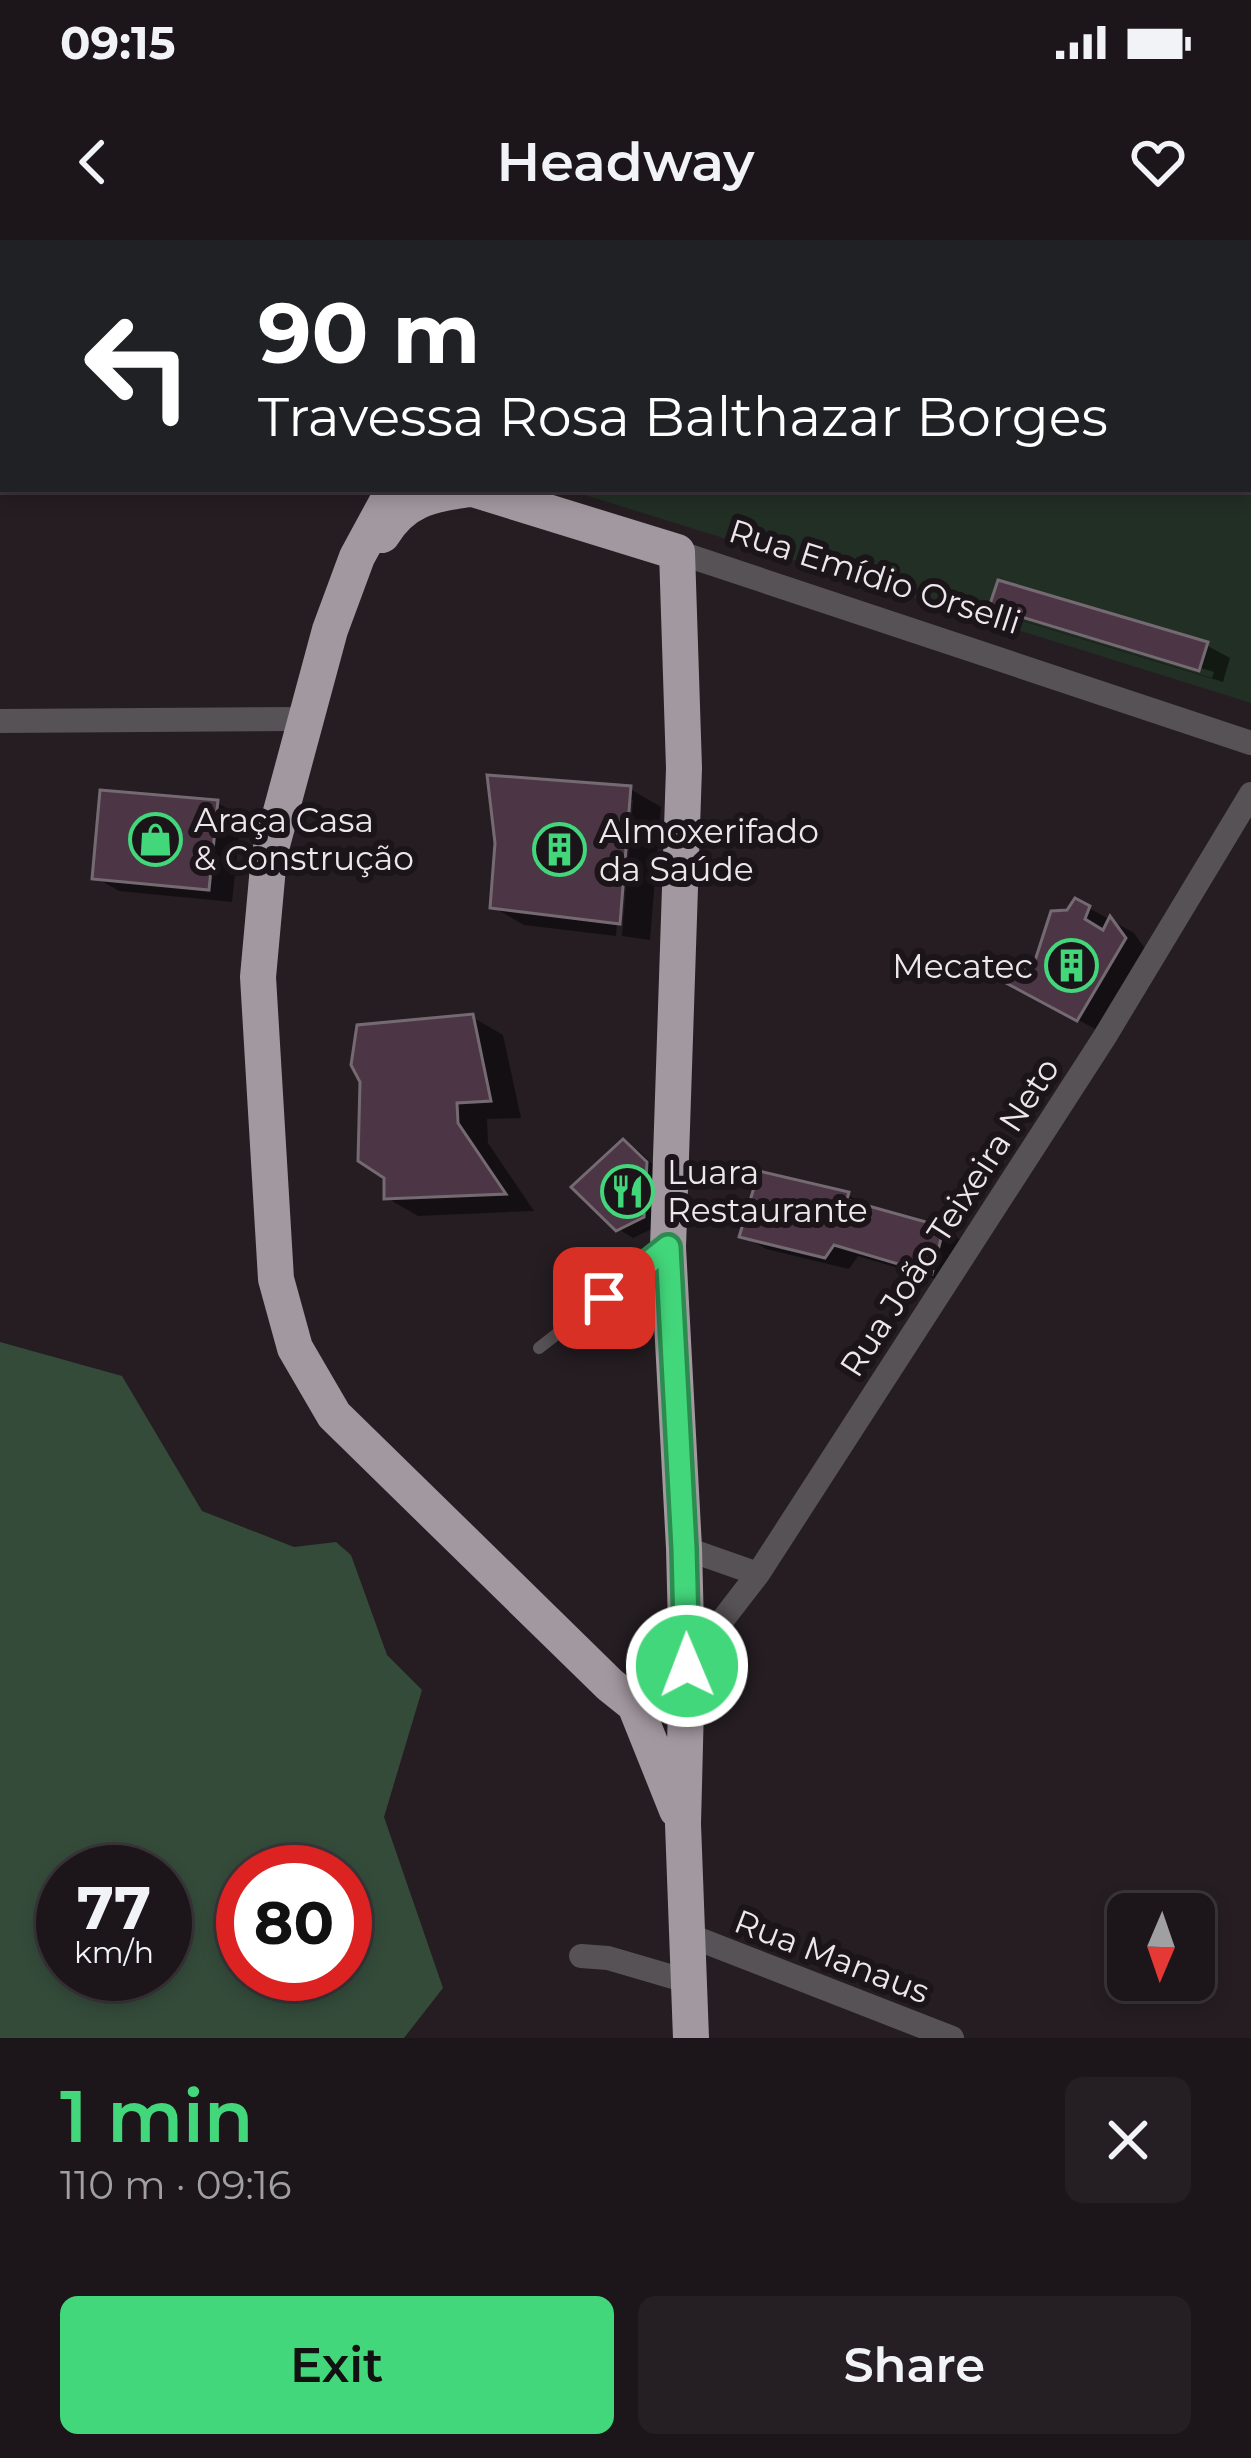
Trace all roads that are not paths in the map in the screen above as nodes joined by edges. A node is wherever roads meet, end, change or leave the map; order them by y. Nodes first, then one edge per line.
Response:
1 (392, 492) edge
2 (450, 492) edge
3 (481, 492) edge
4 (676, 552) junction
5 (330, 630) junction
6 (305, 718) junction
7 (0, 721) edge
8 (1251, 742) edge
9 (1251, 794) edge
10 (668, 1247) junction
11 (539, 1348) dead end
12 (684, 1548) junction
13 (758, 1574) junction
14 (687, 1666) junction
15 (634, 1705) junction
16 (683, 1824) junction
17 (688, 1935) junction
18 (580, 1956) dead end
19 (690, 1982) junction
20 (691, 2038) edge
21 (952, 2038) edge

1 - 5 highway
2 - 5 highway
3 - 4 highway, Rua Emídio Orselli
4 - 8 street, Rua Emídio Orselli
4 - 10 highway
5 - 6 highway
6 - 7 street
6 - 15 highway
9 - 13 street, Rua João Teixeira Neto
10 - 11 lane
10 - 12 highway
12 - 13 street
12 - 14 highway
13 - 14 street, Rua João Teixeira Neto
14 - 15 highway
14 - 16 highway
15 - 16 highway
16 - 17 highway
17 - 19 highway
17 - 21 street, Rua Manaus
18 - 19 street
19 - 20 highway

